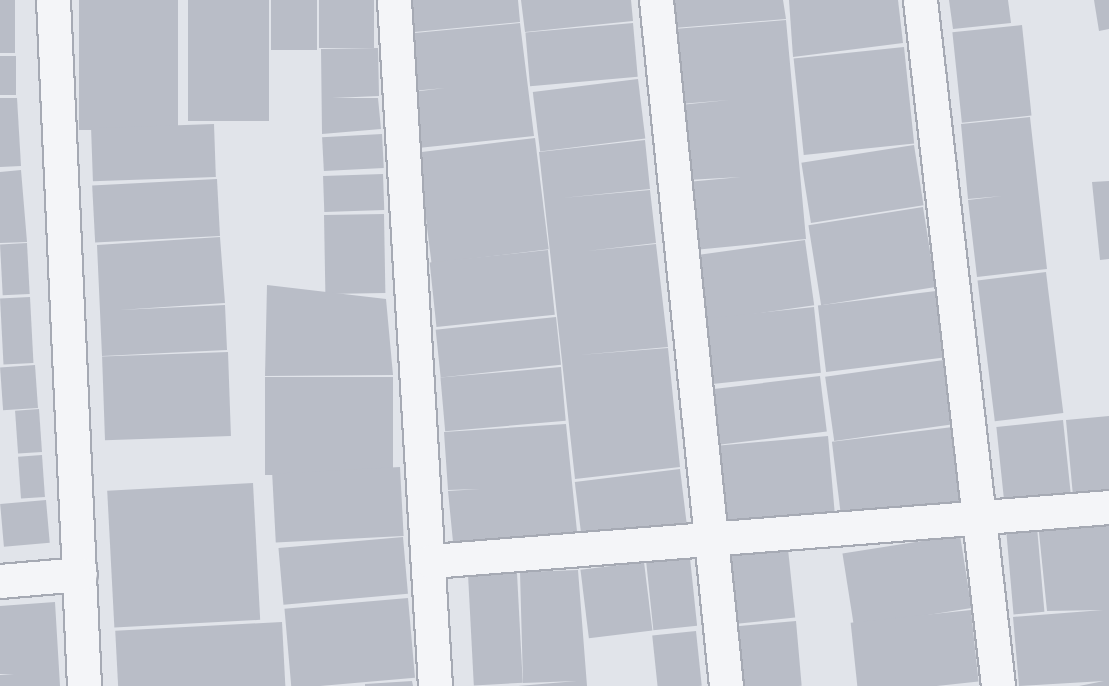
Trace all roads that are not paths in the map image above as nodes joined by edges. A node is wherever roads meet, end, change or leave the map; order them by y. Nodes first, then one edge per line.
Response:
1 (53, 0) edge
2 (394, 0) edge
3 (656, 0) edge
4 (920, 0) edge
5 (1109, 507) edge
6 (981, 518) junction
7 (712, 541) junction
8 (431, 561) junction
9 (80, 574) junction
10 (0, 580) edge
11 (84, 686) edge
12 (435, 686) edge
13 (726, 686) edge
14 (998, 686) edge

1 - 9 street
2 - 8 street
3 - 7 street
4 - 6 street
5 - 6 street
6 - 7 street
6 - 14 street
7 - 8 street
7 - 13 street
8 - 12 street
9 - 10 street
9 - 11 street

